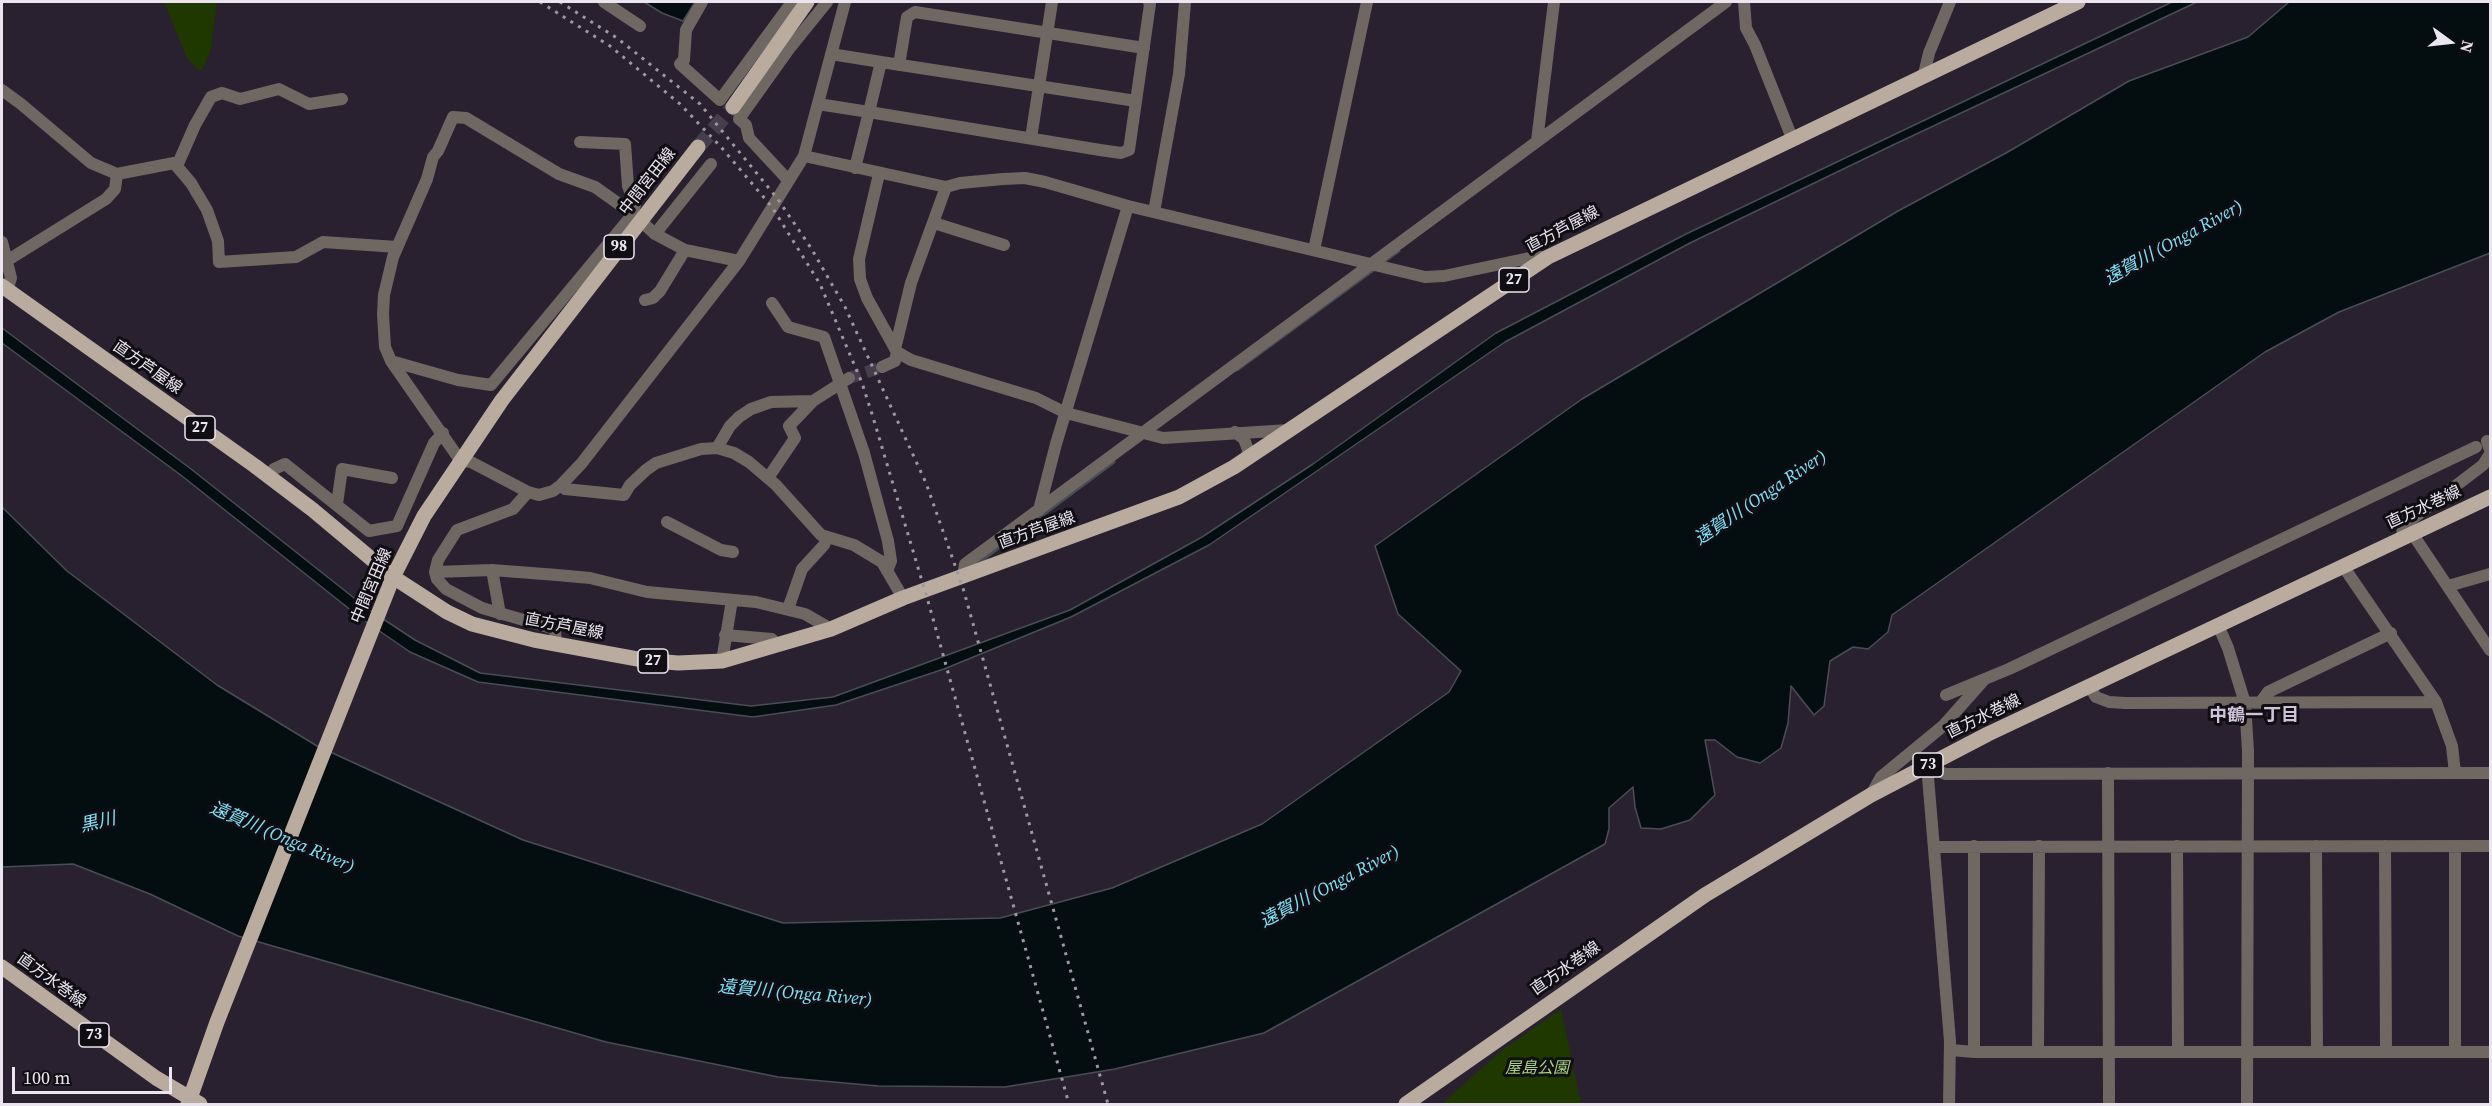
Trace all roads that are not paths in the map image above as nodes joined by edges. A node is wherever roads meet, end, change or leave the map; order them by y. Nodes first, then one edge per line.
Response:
1 (604, 2) edge
2 (702, 2) edge
3 (792, 2) edge
4 (807, 2) edge
5 (827, 2) edge
6 (845, 2) edge
7 (1052, 2) edge
8 (1149, 2) edge
9 (1185, 2) edge
10 (1367, 2) edge
11 (1554, 2) edge
12 (1726, 2) edge
13 (1744, 2) edge
14 (1950, 2) edge
15 (2078, 2) edge
16 (640, 26) dead end
17 (1047, 33) junction
18 (1144, 48) junction
19 (831, 54) junction
20 (881, 62) junction
21 (899, 65) junction
22 (1924, 74) junction
23 (1038, 86) junction
24 (2, 90) edge
25 (342, 99) dead end
26 (1136, 102) junction
27 (818, 105) junction
28 (731, 109) junction
29 (869, 112) junction
30 (1031, 138) junction
31 (1792, 138) junction
32 (1537, 141) junction
33 (580, 142) dead end
34 (698, 147) tunnel mouth
35 (804, 156) junction
36 (711, 164) dead end
37 (177, 166) junction
38 (855, 168) junction
39 (117, 174) junction
40 (879, 174) junction
41 (788, 180) junction
42 (946, 188) junction
43 (1128, 206) junction
44 (1154, 212) junction
45 (633, 214) junction
46 (934, 223) junction
47 (654, 234) junction
48 (2, 242) edge
49 (1004, 245) dead end
50 (397, 247) junction
51 (685, 250) junction
52 (1314, 250) junction
53 (1548, 257) junction
54 (8, 261) junction
55 (739, 261) junction
56 (1369, 264) junction
57 (4, 288) edge
58 (645, 300) dead end
59 (772, 303) dead end
60 (896, 351) junction
61 (391, 361) junction
62 (882, 367) tunnel mouth
63 (845, 380) junction
64 (813, 401) junction
65 (1066, 412) junction
66 (1289, 430) junction
67 (1235, 432) junction
68 (443, 433) junction
69 (1143, 433) junction
70 (2476, 447) dead end
71 (717, 448) junction
72 (2489, 448) edge
73 (1247, 459) junction
74 (460, 460) junction
75 (268, 476) junction
76 (392, 478) dead end
77 (768, 478) junction
78 (561, 485) junction
79 (528, 492) junction
80 (2490, 497) edge
81 (337, 504) junction
82 (1039, 510) junction
83 (667, 522) dead end
84 (2407, 536) junction
85 (827, 537) junction
86 (733, 552) dead end
87 (2343, 566) junction
88 (492, 570) junction
89 (887, 571) junction
90 (435, 572) junction
91 (2490, 574) edge
92 (963, 576) junction
93 (391, 583) junction
94 (2448, 586) junction
95 (903, 598) junction
96 (732, 600) junction
97 (788, 609) junction
98 (500, 614) junction
99 (2218, 625) junction
100 (831, 629) junction
101 (2391, 633) junction
102 (725, 635) junction
103 (772, 639) dead end
104 (556, 644) junction
105 (2490, 650) edge
106 (722, 661) junction
107 (1984, 679) junction
108 (2089, 686) junction
109 (1946, 694) dead end
110 (2436, 702) junction
111 (2245, 703) junction
112 (2260, 703) junction
113 (1927, 765) junction
114 (2108, 773) junction
115 (2247, 773) junction
116 (2455, 773) junction
117 (2490, 773) edge
118 (1871, 795) junction
119 (1974, 846) junction
120 (2039, 846) junction
121 (2108, 846) junction
122 (2177, 846) junction
123 (2247, 846) junction
124 (2316, 846) junction
125 (2385, 846) junction
126 (2490, 846) edge
127 (1934, 847) junction
128 (2455, 847) junction
129 (2, 967) edge
130 (1951, 1050) junction
131 (2247, 1051) junction
132 (1974, 1052) junction
133 (2038, 1052) junction
134 (2108, 1052) junction
135 (2178, 1052) junction
136 (2317, 1052) junction
137 (2386, 1052) junction
138 (2455, 1052) junction
139 (2490, 1052) edge
140 (192, 1103) edge
141 (1406, 1104) edge
142 (1949, 1104) edge
143 (2109, 1104) edge
144 (2247, 1104) edge

1 - 16 street
2 - 28 street
3 - 28 street
4 - 28 main road
5 - 28 street
6 - 19 street
7 - 17 street
8 - 18 street
9 - 44 street
10 - 52 street
11 - 32 street
12 - 32 street
13 - 31 street
14 - 22 street
15 - 22 main road, 直方芦屋線 / 27
17 - 18 street
17 - 21 street
17 - 23 street
18 - 26 street
19 - 20 street
19 - 27 street
20 - 21 street
20 - 29 street
21 - 23 street
22 - 31 main road, 直方芦屋線 / 27
23 - 26 street
23 - 30 street
24 - 39 street
25 - 37 street
26 - 30 street
27 - 29 street
27 - 35 street
28 - 41 street
29 - 30 street
29 - 38 street
31 - 53 main road, 直方芦屋線 / 27
32 - 56 street
33 - 45 street
34 - 74 main road, 中間宮田線 / 98
35 - 38 street
35 - 41 street
36 - 47 street
37 - 39 street
37 - 50 street
38 - 40 street
39 - 54 street
40 - 42 street
40 - 60 street
41 - 55 street
42 - 43 street
42 - 46 street
43 - 44 street
43 - 65 street
44 - 52 street
45 - 47 street
45 - 50 street
45 - 61 street
46 - 49 street
46 - 60 street
47 - 51 street
48 - 54 street
50 - 61 street
51 - 55 street
51 - 58 street
52 - 56 street
53 - 56 street
53 - 66 main road, 直方芦屋線 / 27
54 - 57 street
55 - 78 street
56 - 69 street
57 - 75 main road, 直方芦屋線 / 27
59 - 63 street
60 - 62 street
60 - 65 street
61 - 68 street
63 - 64 street
63 - 89 street
64 - 71 street
64 - 77 street
65 - 69 street
65 - 82 street
66 - 67 street
66 - 73 main road, 直方芦屋線 / 27
67 - 69 street
67 - 73 street
68 - 74 street
68 - 81 street
69 - 82 street
70 - 107 street
71 - 77 street
71 - 78 street
72 - 84 street
73 - 92 main road, 直方芦屋線 / 27
74 - 79 street
74 - 93 main road, 中間宮田線 / 98
75 - 81 street
75 - 93 main road, 直方芦屋線 / 27
76 - 81 street
77 - 85 street
78 - 79 street
79 - 90 street
80 - 84 main road, 直方水巻線 / 73
82 - 92 street
83 - 86 street
84 - 87 main road, 直方水巻線 / 73
84 - 94 street
85 - 89 street
85 - 97 street
87 - 99 main road, 直方水巻線 / 73
87 - 101 street
88 - 90 street
88 - 96 street
88 - 98 street
89 - 95 street
90 - 98 street
91 - 94 street
92 - 95 main road, 直方芦屋線 / 27
93 - 104 main road, 直方芦屋線 / 27
93 - 140 main road, 中間宮田線 / 98
94 - 105 street
95 - 100 main road, 直方芦屋線 / 27
96 - 97 street
96 - 102 street
97 - 100 street
98 - 104 street
99 - 108 main road, 直方水巻線 / 73
99 - 111 street
100 - 106 main road, 直方芦屋線 / 27
101 - 110 street
101 - 112 street
102 - 103 street
102 - 106 street
104 - 106 main road, 直方芦屋線 / 27
107 - 109 street
107 - 118 street
108 - 111 street
108 - 113 main road, 直方水巻線 / 73
110 - 112 street
110 - 116 street
111 - 112 street
111 - 115 street
113 - 114 street
113 - 118 main road, 直方水巻線 / 73
113 - 127 street
114 - 115 street
114 - 121 street
115 - 116 street
115 - 123 street
116 - 117 street
118 - 141 main road, 直方水巻線 / 73
119 - 120 street
119 - 127 street
119 - 132 street
120 - 121 street
120 - 133 street
121 - 122 street
121 - 134 street
122 - 123 street
122 - 135 street
123 - 124 street
123 - 131 street
124 - 125 street
124 - 136 street
125 - 128 street
125 - 137 street
126 - 128 street
127 - 130 street
128 - 138 street
129 - 140 main road, 直方水巻線 / 73
130 - 132 street
130 - 142 street
131 - 135 street
131 - 136 street
131 - 144 street
132 - 133 street
133 - 134 street
134 - 135 street
134 - 143 street
136 - 137 street
137 - 138 street
138 - 139 street

